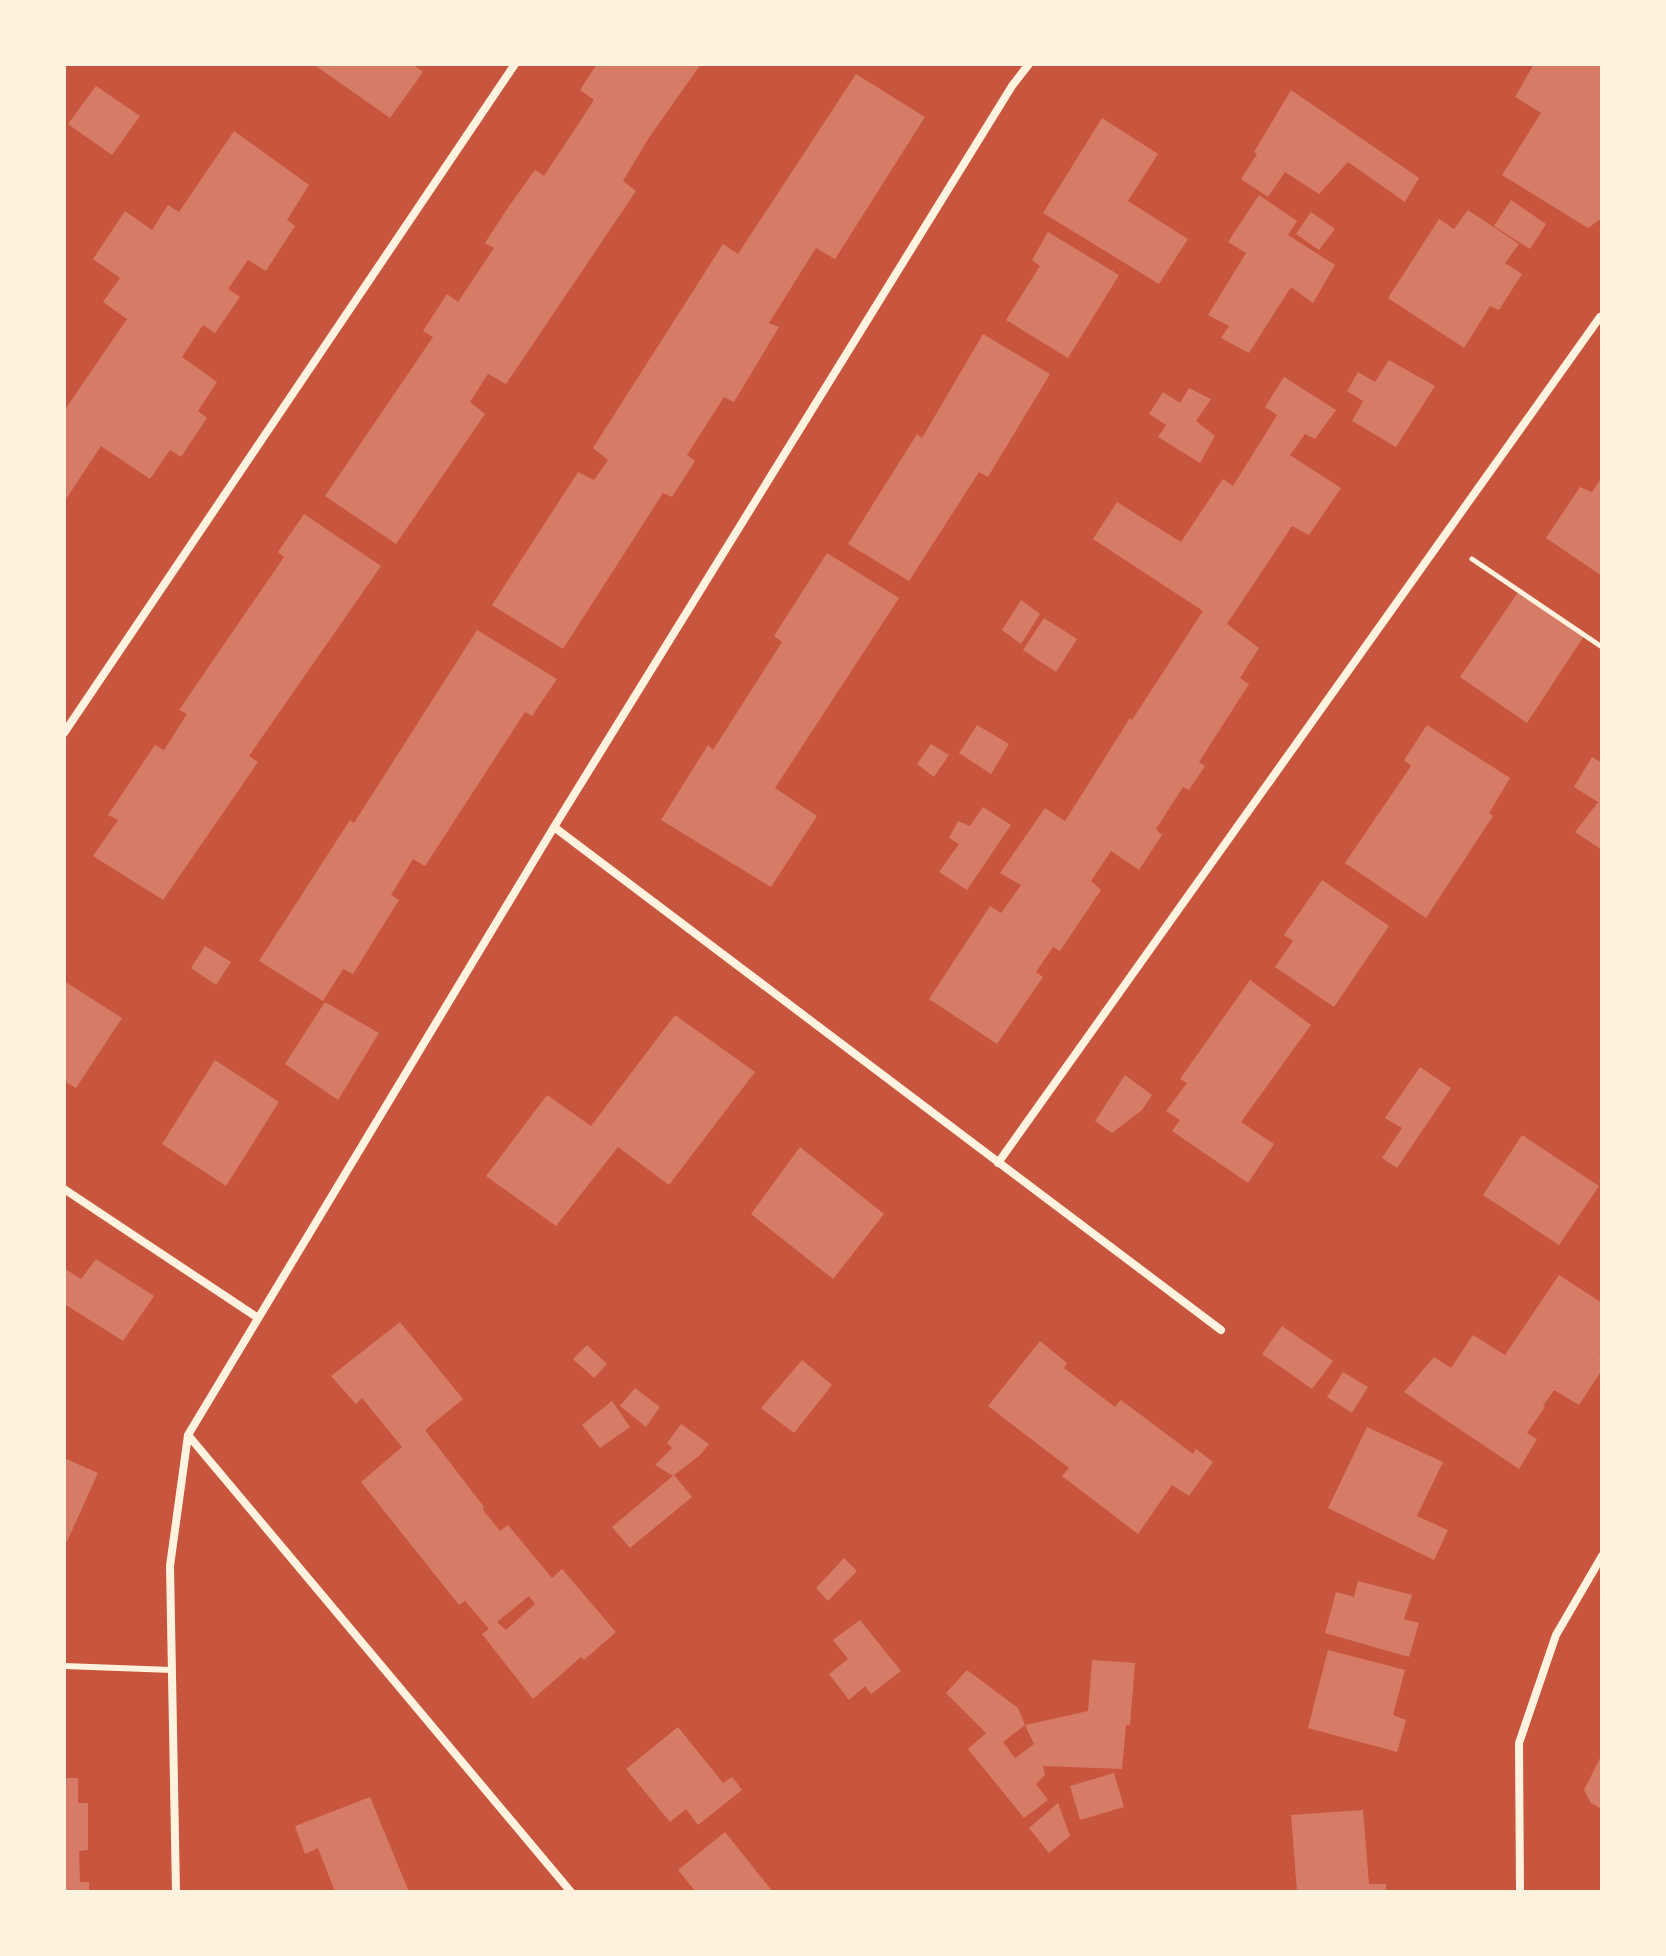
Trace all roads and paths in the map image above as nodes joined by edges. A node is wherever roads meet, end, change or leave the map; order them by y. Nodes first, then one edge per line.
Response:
1 (515, 64) edge
2 (1029, 64) edge
3 (1600, 317) dead end
4 (1441, 539) junction
5 (1602, 647) edge
6 (64, 733) edge
7 (554, 827) junction
8 (998, 1163) junction
9 (64, 1189) edge
10 (258, 1318) junction
11 (1221, 1330) dead end
12 (188, 1435) junction
13 (1602, 1556) edge
14 (64, 1666) edge
15 (172, 1670) junction
16 (176, 1892) edge
17 (571, 1892) edge
18 (1521, 1892) edge

1 - 6 street
2 - 7 street
3 - 4 street
4 - 5 path
4 - 8 street
7 - 8 street
7 - 10 street
8 - 11 street
9 - 10 street
10 - 12 street
12 - 15 street
12 - 17 street
13 - 18 street
14 - 15 lane
15 - 16 street

